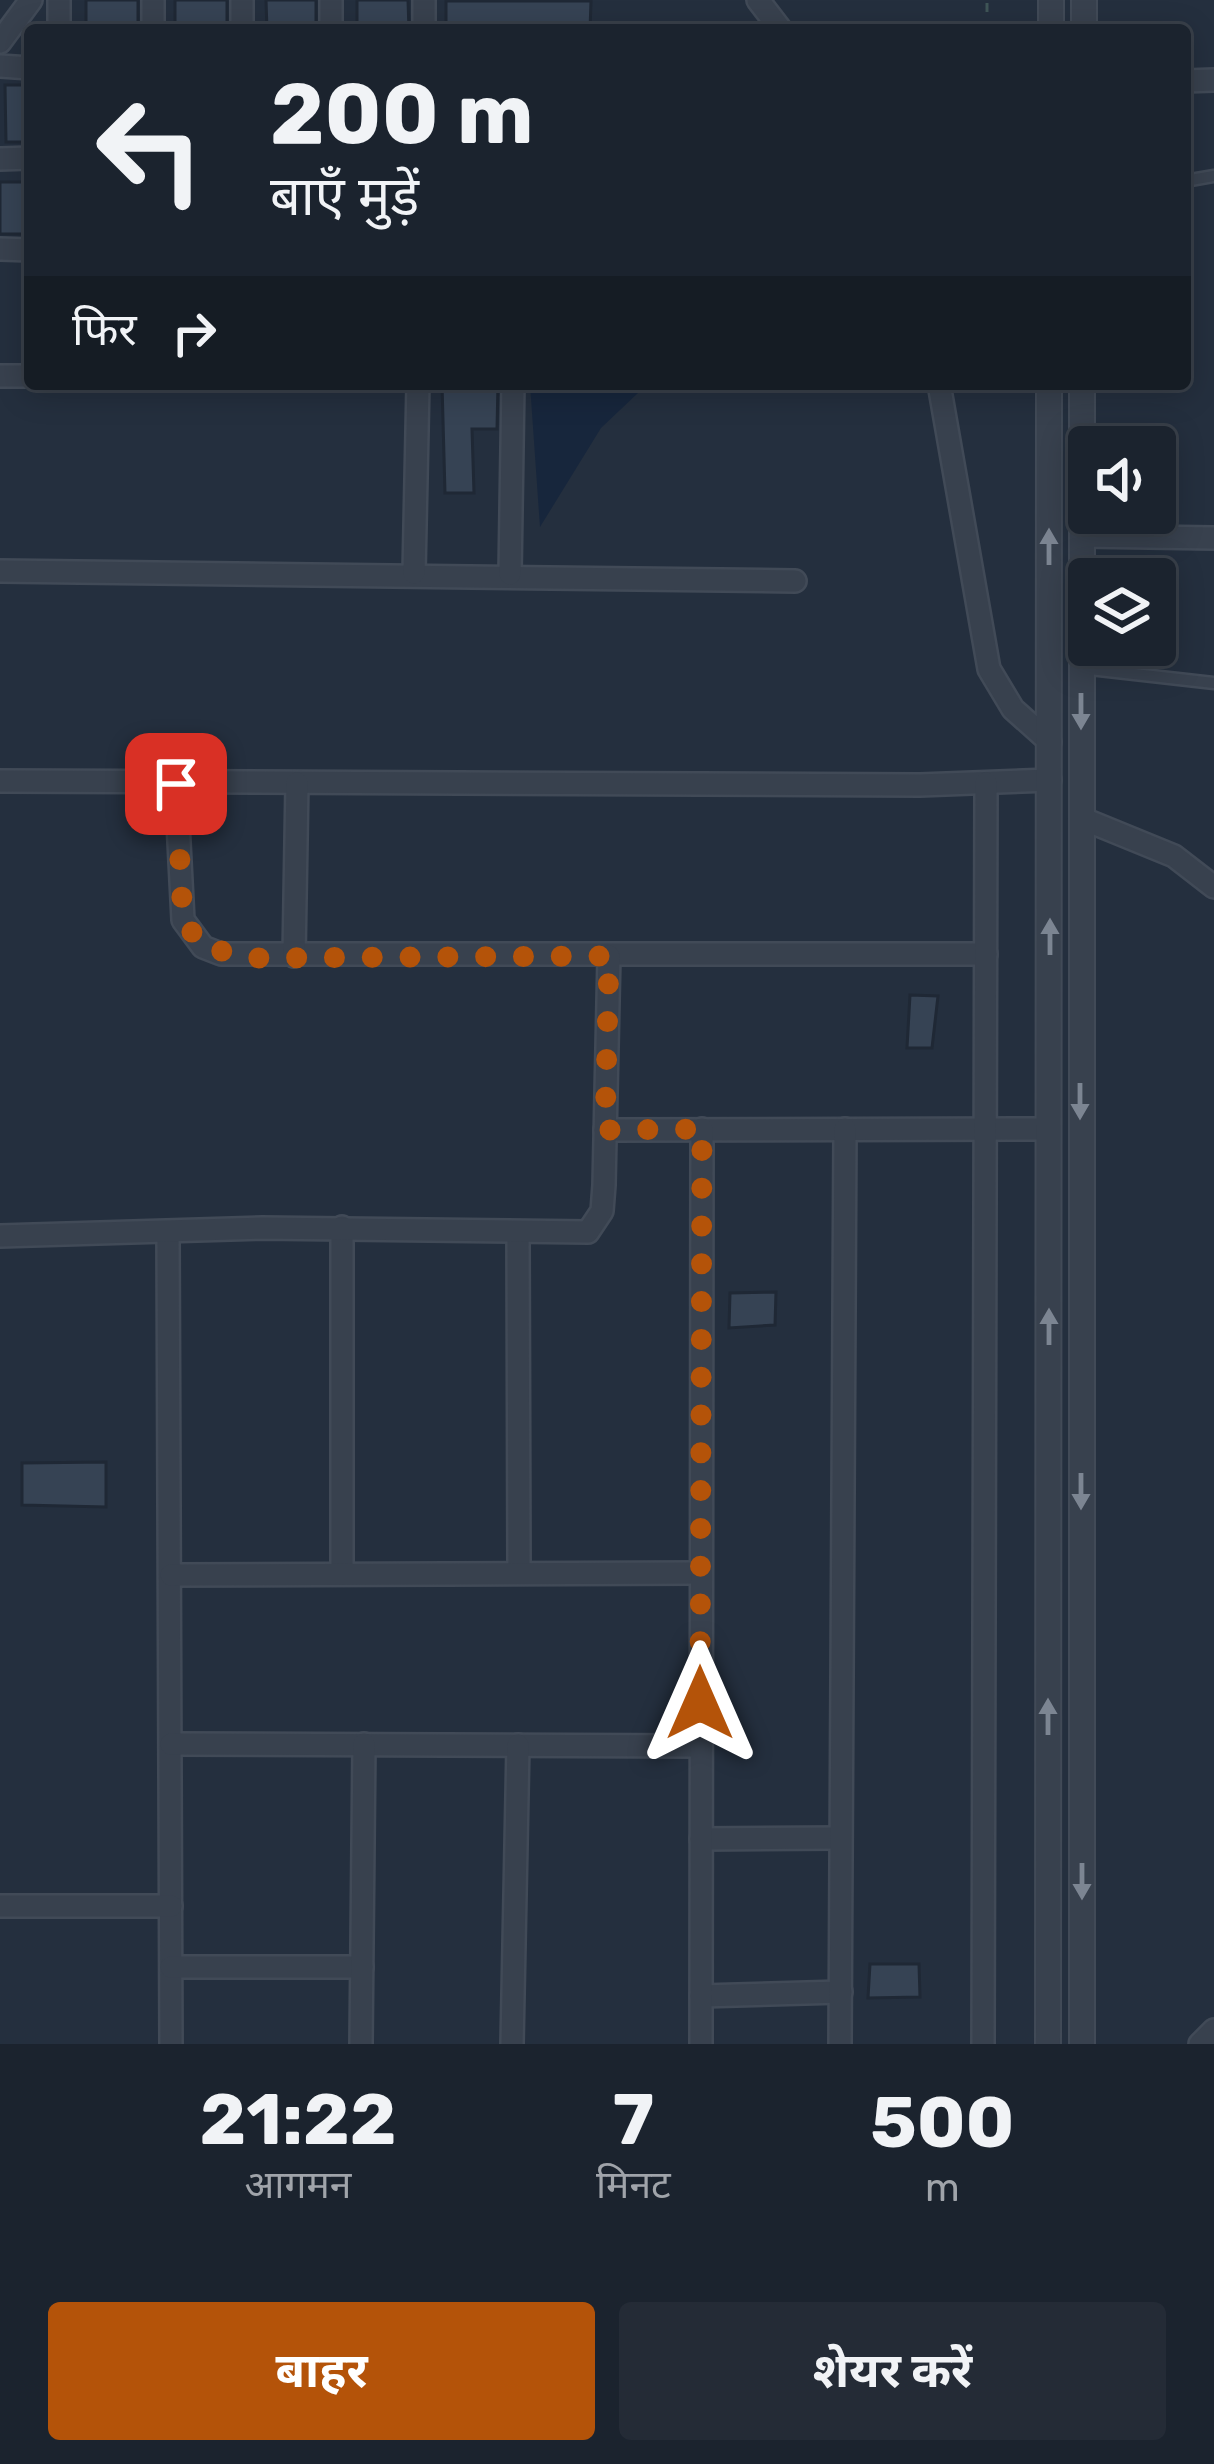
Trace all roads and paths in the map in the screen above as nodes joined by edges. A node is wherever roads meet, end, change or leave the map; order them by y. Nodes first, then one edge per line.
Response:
1 (31, 0) edge
2 (758, 0) edge
3 (776, 24) edge
4 (0, 42) edge
5 (418, 390) edge
6 (513, 390) edge
7 (941, 390) edge
8 (1049, 390) edge
9 (1082, 390) edge
10 (1081, 536) junction
11 (1214, 538) edge
12 (0, 571) edge
13 (414, 573) junction
14 (510, 574) junction
15 (795, 581) dead end
16 (1081, 668) junction
17 (1214, 682) edge
18 (1050, 742) junction
19 (1050, 780) junction
20 (0, 781) edge
21 (297, 783) junction
22 (986, 783) junction
23 (176, 784) junction
24 (1081, 818) junction
25 (1214, 887) edge
26 (986, 954) junction
27 (294, 956) junction
28 (609, 956) junction
29 (702, 1129) junction
30 (844, 1129) junction
31 (986, 1129) junction
32 (1049, 1129) junction
33 (605, 1130) junction
34 (341, 1227) junction
35 (518, 1232) junction
36 (168, 1233) junction
37 (0, 1236) edge
38 (519, 1572) junction
39 (700, 1573) junction
40 (341, 1574) junction
41 (171, 1575) junction
42 (171, 1744) junction
43 (364, 1744) junction
44 (518, 1745) junction
45 (700, 1746) junction
46 (840, 1838) junction
47 (701, 1839) junction
48 (0, 1906) edge
49 (170, 1906) junction
50 (171, 1967) junction
51 (362, 1967) junction
52 (841, 1992) junction
53 (701, 1996) junction
54 (1214, 2030) edge
55 (171, 2044) edge
56 (361, 2044) edge
57 (512, 2044) edge
58 (701, 2044) edge
59 (840, 2044) edge
60 (983, 2044) edge
61 (1048, 2044) edge
62 (1082, 2044) edge
63 (1199, 2044) edge

1 - 4 street
2 - 3 street
5 - 13 street
6 - 14 street
7 - 18 street
18 -> 8 street
9 - 10 street
10 - 11 street
10 - 16 street
12 - 13 street
13 - 14 street
14 - 15 street
16 - 17 lane
16 -> 24 street
18 - 19 street
19 - 22 street
32 -> 19 street
20 - 23 street
21 - 22 street
21 - 23 street
21 - 27 street
22 - 26 street
23 - 27 street
24 - 25 street
24 -> 62 street
26 - 28 street
26 - 31 street
27 - 28 street
28 - 33 street
29 - 30 street
29 - 33 street
29 - 39 street
30 - 31 street
30 - 46 street
31 - 32 street
31 - 60 street
61 -> 32 street
33 - 35 street
34 - 35 street
34 - 36 street
34 - 40 street
35 - 38 street
36 - 37 street
36 - 41 street
38 - 39 street
38 - 40 street
39 - 45 street
40 - 41 street
41 - 42 street
42 - 43 street
42 - 49 street
43 - 44 street
43 - 51 street
44 - 45 street
44 - 57 street
45 - 47 street
46 - 47 street
46 - 52 street
47 - 53 street
48 - 49 street
49 - 50 street
50 - 51 street
50 - 55 street
51 - 56 street
52 - 53 street
52 - 59 street
53 - 58 street
54 - 63 street

